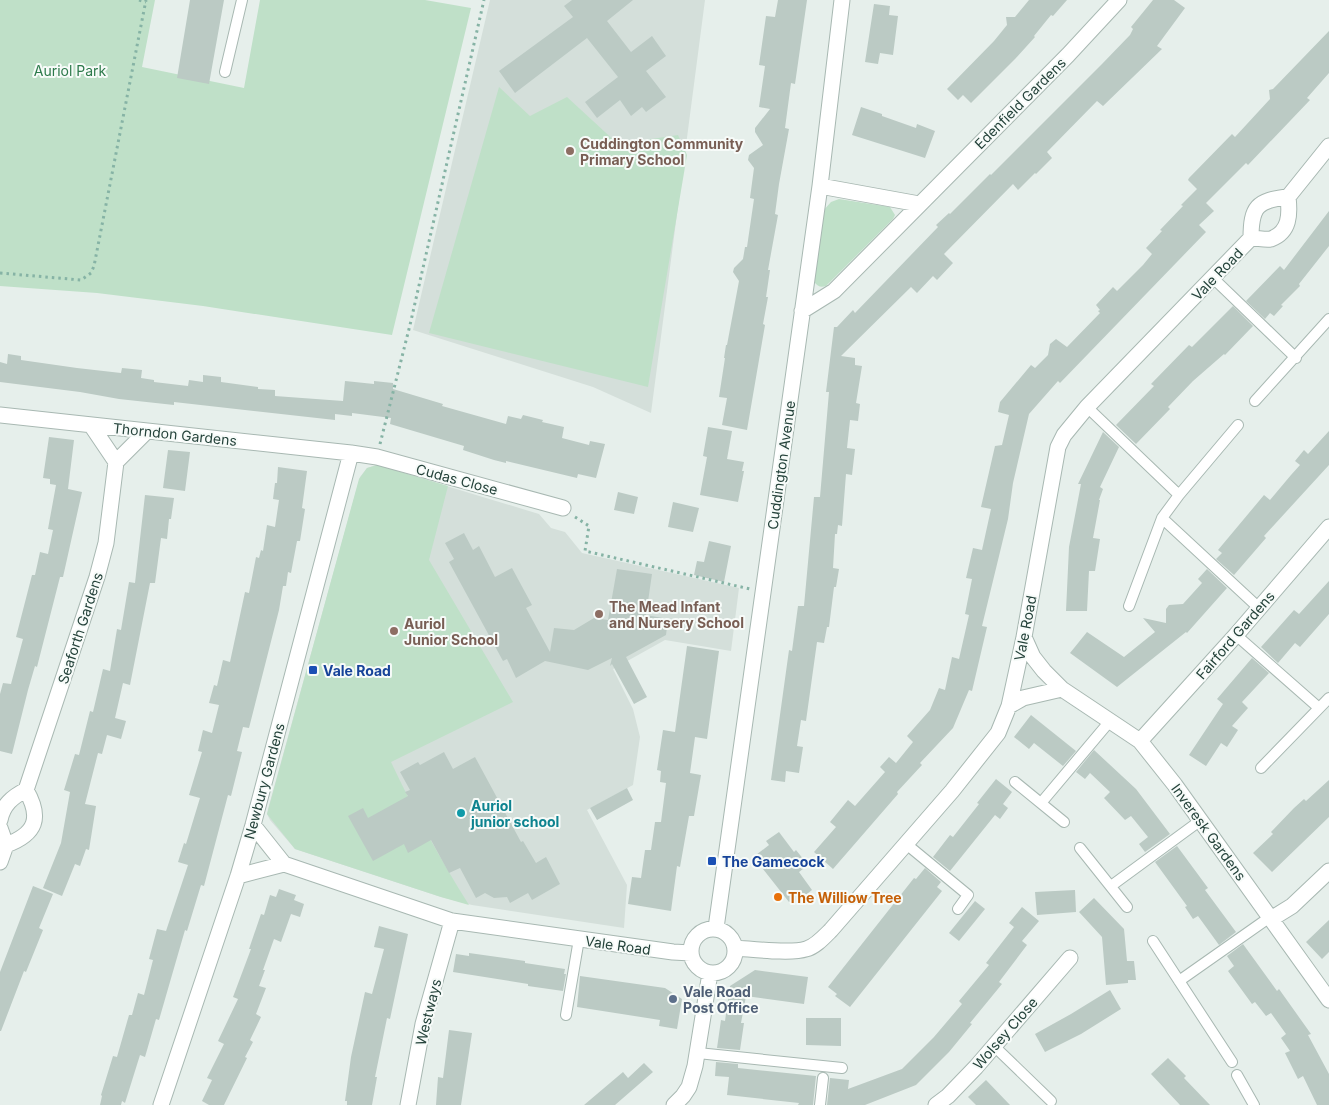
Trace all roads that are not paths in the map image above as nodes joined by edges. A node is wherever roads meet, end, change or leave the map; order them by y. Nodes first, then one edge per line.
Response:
1 (242, 0) edge
2 (842, 0) edge
3 (1119, 0) edge
4 (225, 72) dead end
5 (1329, 146) edge
6 (820, 186) junction
7 (1288, 198) junction
8 (919, 204) junction
9 (1251, 238) junction
10 (1213, 278) junction
11 (802, 311) junction
12 (1329, 319) edge
13 (1296, 358) junction
14 (1255, 401) dead end
15 (1087, 407) junction
16 (0, 415) edge
17 (92, 425) junction
18 (1238, 426) dead end
19 (147, 431) junction
20 (351, 453) junction
21 (116, 462) junction
22 (1179, 495) junction
23 (562, 508) road end
24 (1162, 518) junction
25 (1329, 527) edge
26 (1129, 606) dead end
27 (1259, 608) junction
28 (1236, 635) junction
29 (1024, 637) junction
30 (1062, 689) junction
31 (1329, 698) edge
32 (1009, 706) junction
33 (1319, 708) junction
34 (1110, 721) junction
35 (1140, 742) junction
36 (1261, 768) dead end
37 (1015, 782) dead end
38 (26, 790) junction
39 (1041, 803) junction
40 (0, 820) edge
41 (1200, 820) junction
42 (1064, 822) dead end
43 (253, 825) junction
44 (0, 828) edge
45 (904, 843) junction
46 (6, 845) junction
47 (1080, 848) dead end
48 (0, 862) edge
49 (284, 864) junction
50 (1329, 871) edge
51 (238, 876) junction
52 (1110, 886) junction
53 (1127, 907) dead end
54 (958, 910) dead end
55 (1271, 918) junction
56 (452, 921) junction
57 (716, 928) junction
58 (579, 939) junction
59 (1153, 941) dead end
60 (735, 948) junction
61 (691, 953) junction
62 (1070, 958) dead end
63 (710, 973) junction
64 (1179, 981) junction
65 (1329, 1000) edge
66 (566, 1016) dead end
67 (994, 1046) junction
68 (698, 1053) junction
69 (1232, 1062) dead end
70 (842, 1068) dead end
71 (1237, 1075) dead end
72 (823, 1078) dead end
73 (1051, 1101) dead end
74 (684, 1102) edge
75 (161, 1105) edge
76 (408, 1105) edge
77 (820, 1105) edge
78 (936, 1105) edge
79 (1254, 1105) edge

1 - 4 lane
2 - 6 street, Cuddington Avenue
3 - 8 street, Edenfield Gardens
5 - 7 street
6 - 8 street
6 - 11 street, Cuddington Avenue
7 - 9 street, Vale Road
7 - 9 street, Vale Road
8 - 11 street, Edenfield Gardens
9 - 10 street, Vale Road
10 - 13 lane
10 - 15 street, Vale Road
11 - 57 street, Cuddington Avenue
12 - 13 lane
13 - 14 lane
15 - 22 lane
15 - 29 street, Vale Road
16 - 17 street, Thorndon Gardens
17 - 19 street, Thorndon Gardens
17 - 21 street
18 - 22 lane
19 - 20 street, Thorndon Gardens
19 - 21 street
20 - 23 street, Cudas Close
20 - 43 street, Newbury Gardens
21 - 38 street, Seaforth Gardens
22 - 24 lane
24 - 26 lane
24 - 27 lane
25 - 27 street, Fairford Gardens
27 - 28 street, Fairford Gardens
28 - 33 lane
28 - 35 street, Fairford Gardens
29 - 30 street, Inveresk Gardens
29 - 32 street, Vale Road
30 - 32 street
30 - 34 street, Inveresk Gardens
31 - 33 lane
32 - 45 street, Vale Road
33 - 36 lane
34 - 35 street, Inveresk Gardens
34 - 39 lane
35 - 41 street, Inveresk Gardens
37 - 39 lane
38 - 40 street
38 - 46 street
39 - 42 lane
41 - 52 lane
41 - 55 street, Inveresk Gardens
43 - 49 street
43 - 51 street, Newbury Gardens
44 - 46 street
45 - 54 lane
45 - 60 street, Vale Road
46 - 48 street
47 - 52 lane
49 - 51 street
49 - 56 street, Vale Road
50 - 55 street
51 - 75 street, Newbury Gardens
52 - 53 lane
55 - 64 lane
55 - 65 street, Inveresk Gardens
56 - 58 street, Vale Road
56 - 76 street, Westways
57 - 60 street
57 - 61 street
58 - 61 street, Vale Road
58 - 66 lane
59 - 64 lane
60 - 63 street
61 - 63 street
62 - 67 street, Wolsey Close
63 - 68 street
64 - 69 lane
67 - 73 lane
67 - 78 street, Wolsey Close
68 - 70 lane
68 - 74 street
71 - 79 lane
72 - 77 lane

